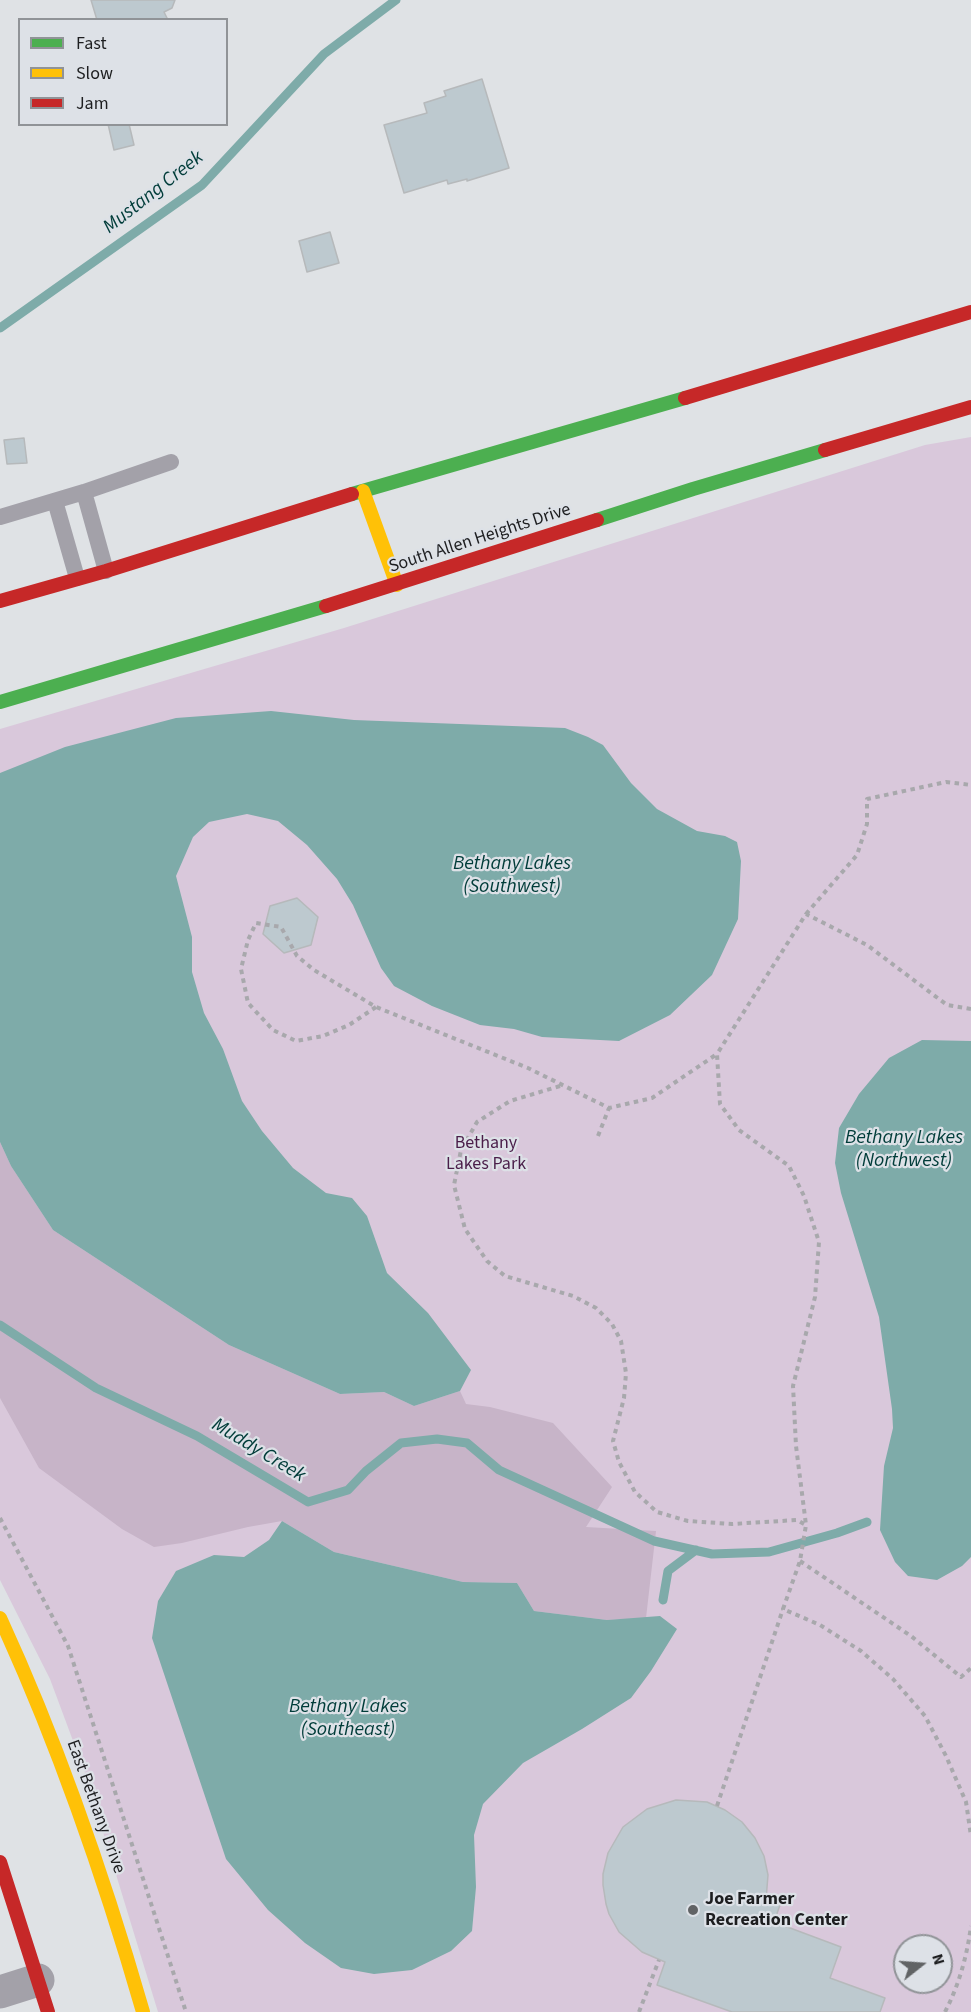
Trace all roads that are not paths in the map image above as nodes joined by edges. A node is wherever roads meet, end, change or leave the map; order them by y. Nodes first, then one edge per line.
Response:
1 (971, 312) edge
2 (971, 407) edge
3 (171, 462) dead end
4 (363, 491) junction
5 (84, 492) junction
6 (55, 501) junction
7 (0, 517) edge
8 (106, 571) junction
9 (77, 578) junction
10 (397, 585) junction
11 (0, 601) edge
12 (0, 702) edge
13 (0, 1618) edge
14 (0, 1862) edge
15 (38, 1980) junction
16 (0, 1992) edge
17 (48, 2012) edge
18 (143, 2012) edge

1 - 4 main road
2 - 10 main road, South Allen Heights Drive
3 - 5 lane
4 - 8 main road
4 - 10 main road
5 - 6 lane
5 - 8 lane
6 - 7 lane
6 - 9 lane
8 - 9 main road
9 - 11 main road
10 - 12 main road, South Allen Heights Drive
13 - 18 main road, East Bethany Drive
14 - 15 main road
15 - 16 street
15 - 17 main road

